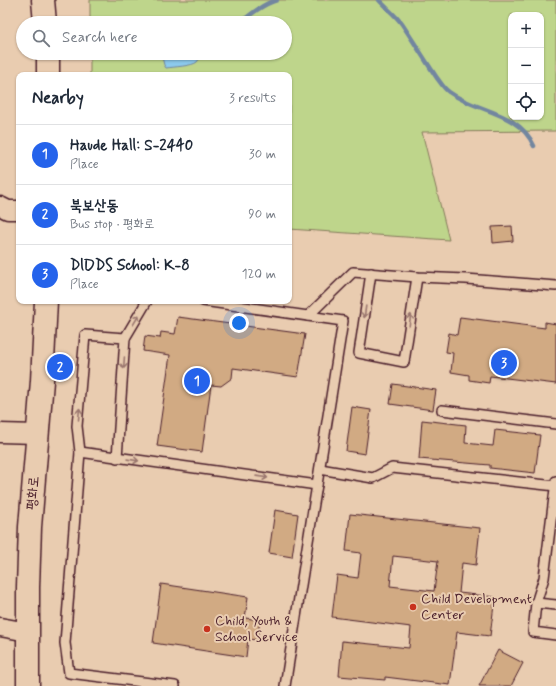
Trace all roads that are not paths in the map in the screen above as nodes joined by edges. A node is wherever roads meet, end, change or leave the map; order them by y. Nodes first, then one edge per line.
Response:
1 (43, 0) edge
2 (44, 16) edge
3 (48, 60) edge
4 (48, 72) edge
5 (0, 206) edge
6 (16, 210) edge
7 (371, 273) junction
8 (416, 277) junction
9 (556, 286) edge
10 (46, 304) edge
11 (145, 304) edge
12 (224, 304) edge
13 (308, 316) junction
14 (125, 338) junction
15 (442, 410) dead end
16 (556, 424) edge
17 (0, 433) edge
18 (37, 434) junction
19 (80, 452) junction
20 (117, 458) junction
21 (320, 469) junction
22 (556, 484) edge
23 (317, 485) junction
24 (536, 602) junction
25 (556, 605) edge
26 (0, 628) edge
27 (28, 632) junction
28 (556, 635) edge
29 (28, 686) edge
30 (175, 686) edge
31 (285, 686) edge

1 - 2 main road
3 - 4 main road
5 - 6 street
7 - 8 lane
7 -> 8 lane
7 - 13 lane
8 - 9 lane
10 - 18 main road, 평화로
14 -> 11 lane
12 - 13 lane
13 - 21 lane
19 -> 14 lane
14 -> 20 lane
15 - 16 lane
17 - 18 street
18 - 27 main road, 평화로
19 - 20 lane
19 - 30 lane
20 -> 23 lane
21 - 22 lane
21 - 23 lane
22 - 24 lane
23 - 31 lane
24 - 25 lane
24 - 28 lane
26 - 27 street
27 - 29 main road, 평화로

